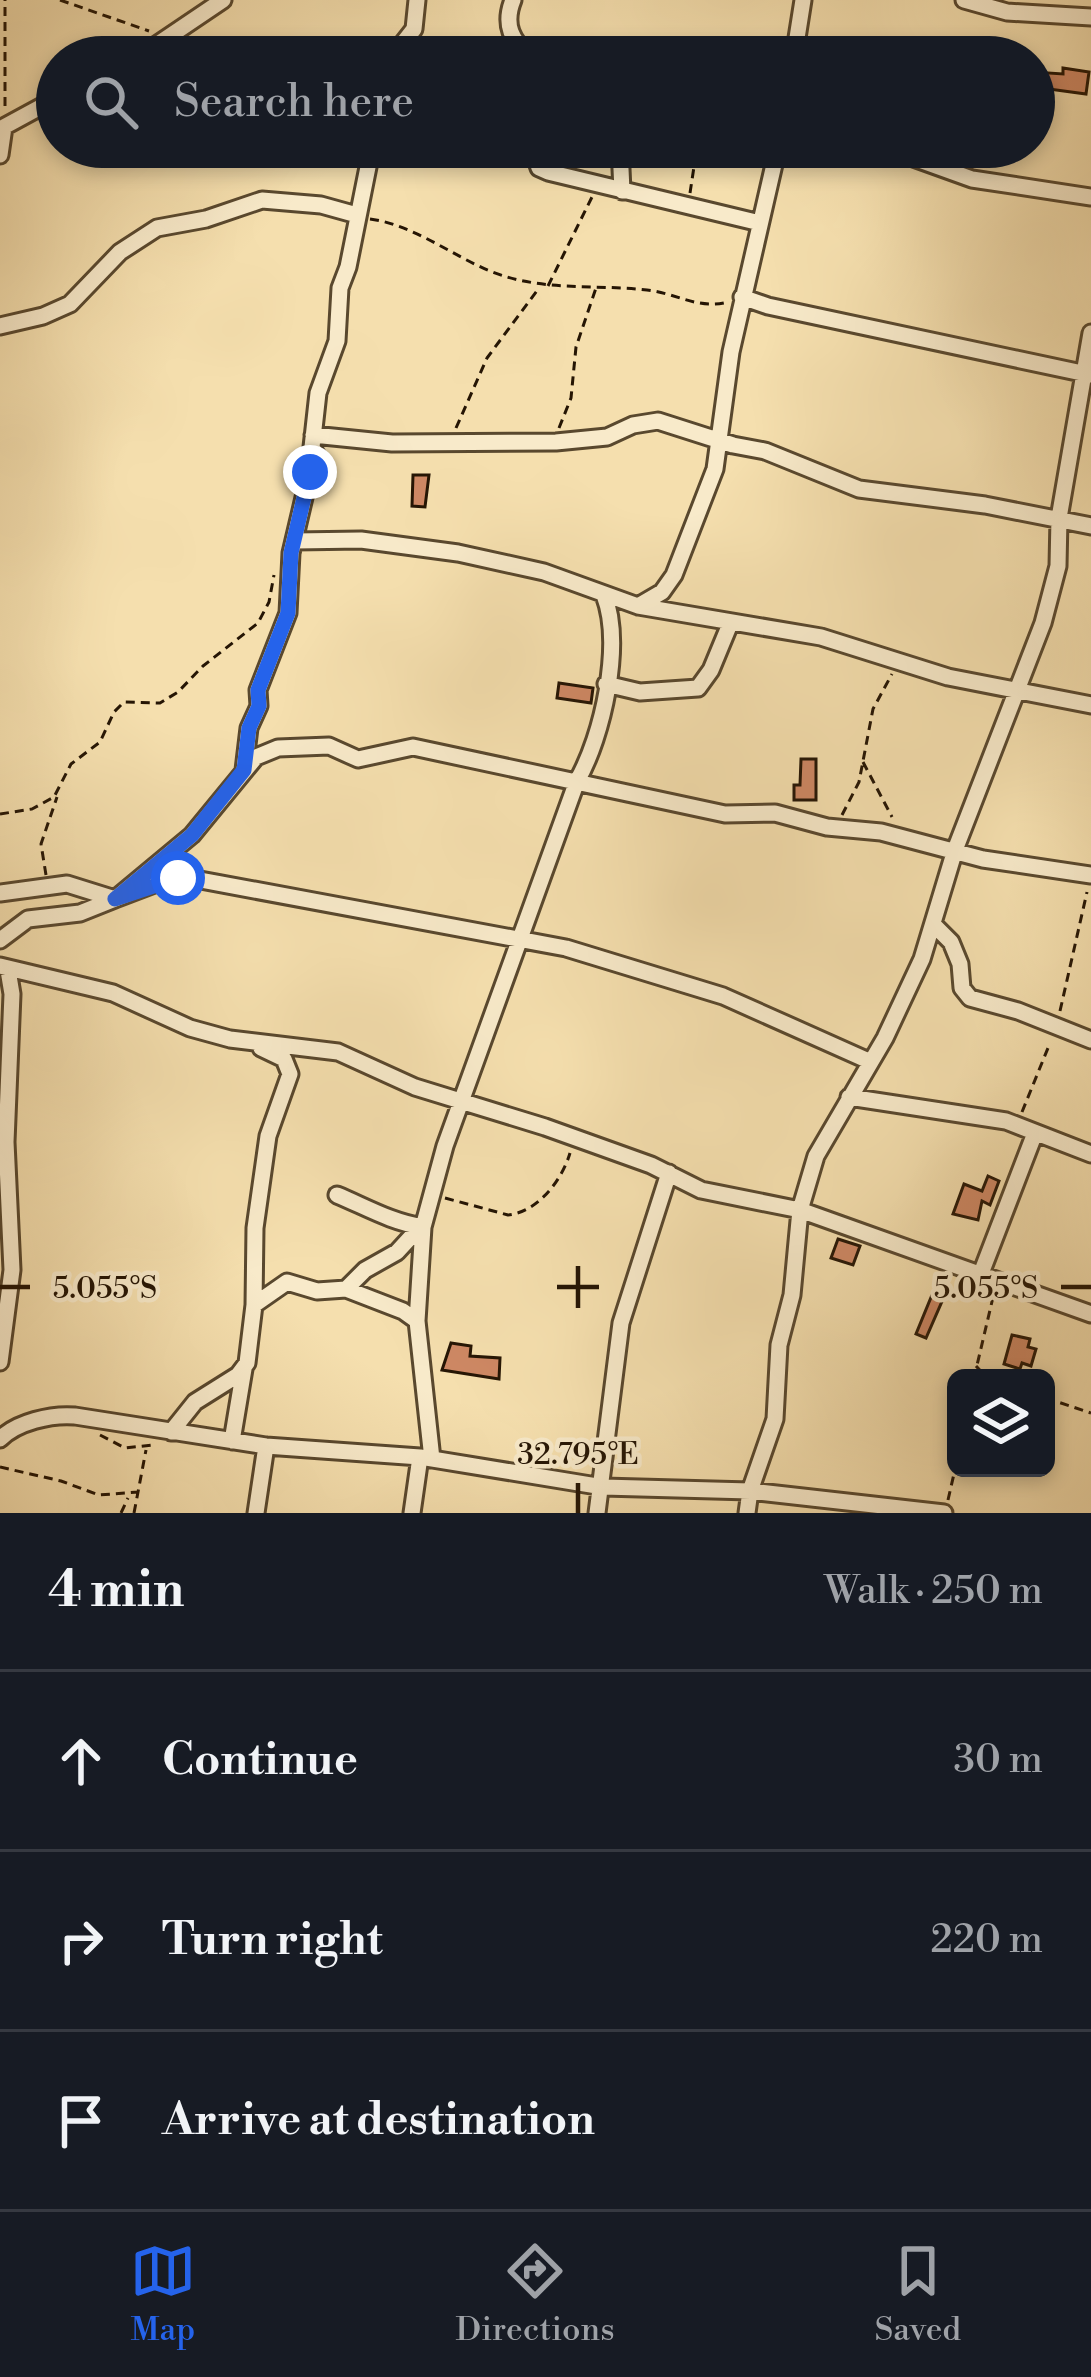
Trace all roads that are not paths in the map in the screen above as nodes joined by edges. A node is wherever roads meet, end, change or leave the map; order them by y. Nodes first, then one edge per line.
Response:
1 (223, 0) edge
2 (417, 0) edge
3 (513, 0) edge
4 (803, 0) edge
5 (964, 0) edge
6 (1091, 17) edge
7 (168, 36) edge
8 (408, 36) edge
9 (515, 36) edge
10 (797, 36) edge
11 (36, 109) edge
12 (2, 128) edge
13 (0, 155) edge
14 (367, 168) edge
15 (539, 168) edge
16 (621, 168) edge
17 (773, 168) edge
18 (941, 168) edge
19 (622, 191) junction
20 (1091, 197) edge
21 (357, 215) junction
22 (760, 223) junction
23 (742, 297) junction
24 (0, 326) edge
25 (1091, 333) edge
26 (1089, 375) edge
27 (314, 435) junction
28 (718, 439) junction
29 (1059, 518) junction
30 (1091, 526) edge
31 (294, 545) junction
32 (604, 595) junction
33 (638, 606) junction
34 (730, 624) junction
35 (605, 684) junction
36 (1016, 692) junction
37 (1091, 705) edge
38 (244, 770) junction
39 (577, 781) junction
40 (956, 850) junction
41 (1091, 874) edge
42 (0, 893) edge
43 (115, 899) junction
44 (934, 925) junction
45 (0, 940) edge
46 (519, 940) junction
47 (4, 968) edge
48 (230, 1039) junction
49 (1091, 1040) edge
50 (871, 1062) junction
51 (849, 1097) junction
52 (463, 1103) junction
53 (1035, 1133) junction
54 (1091, 1154) edge
55 (669, 1173) junction
56 (337, 1195) dead end
57 (800, 1210) junction
58 (422, 1227) junction
59 (988, 1279) junction
60 (346, 1289) junction
61 (254, 1305) junction
62 (1091, 1314) edge
63 (417, 1321) junction
64 (0, 1362) edge
65 (245, 1366) junction
66 (170, 1432) junction
67 (0, 1439) edge
68 (232, 1441) junction
69 (266, 1446) junction
70 (426, 1458) junction
71 (603, 1487) junction
72 (750, 1491) junction
73 (256, 1513) edge
74 (412, 1513) edge
75 (597, 1513) edge
76 (747, 1513) edge
77 (945, 1513) edge

1 - 7 street
2 - 8 street
3 - 9 street
4 - 10 street
5 - 6 street
11 - 12 street
12 - 13 street
14 - 21 street
15 - 19 street
16 - 19 street
17 - 22 street
18 - 20 street
19 - 22 street
21 - 24 street
21 - 27 street
22 - 23 street
23 - 26 street
23 - 28 street
25 - 26 street
26 - 29 street
27 - 28 street
27 - 31 street
28 - 29 street
28 - 33 street
29 - 30 street
29 - 36 street
31 - 32 street
31 - 38 street
32 - 33 street
32 - 35 street
33 - 34 street
34 - 35 street
34 - 36 street
35 - 39 street
36 - 37 street
36 - 40 street
38 - 39 street
38 - 43 street
39 - 40 street
39 - 46 street
40 - 41 street
40 - 44 street
42 - 43 street
43 - 45 street
43 - 46 street
44 - 49 street
44 - 50 street
46 - 50 street
46 - 52 street
47 - 48 street
47 - 64 street
48 - 52 street
48 - 61 street
50 - 51 street
51 - 53 street
51 - 57 street
52 - 55 street
52 - 58 street
53 - 54 street
53 - 59 street
55 - 57 street
55 - 71 street
56 - 58 street
57 - 59 street
57 - 72 street
58 - 60 street
58 - 63 street
59 - 62 street
60 - 61 street
60 - 63 street
61 - 65 street
63 - 70 street
65 - 66 street
65 - 68 street
66 - 67 street
66 - 68 street
68 - 69 street
69 - 70 street
69 - 73 street
70 - 71 street
70 - 74 street
71 - 72 street
71 - 75 street
72 - 76 street
72 - 77 street

